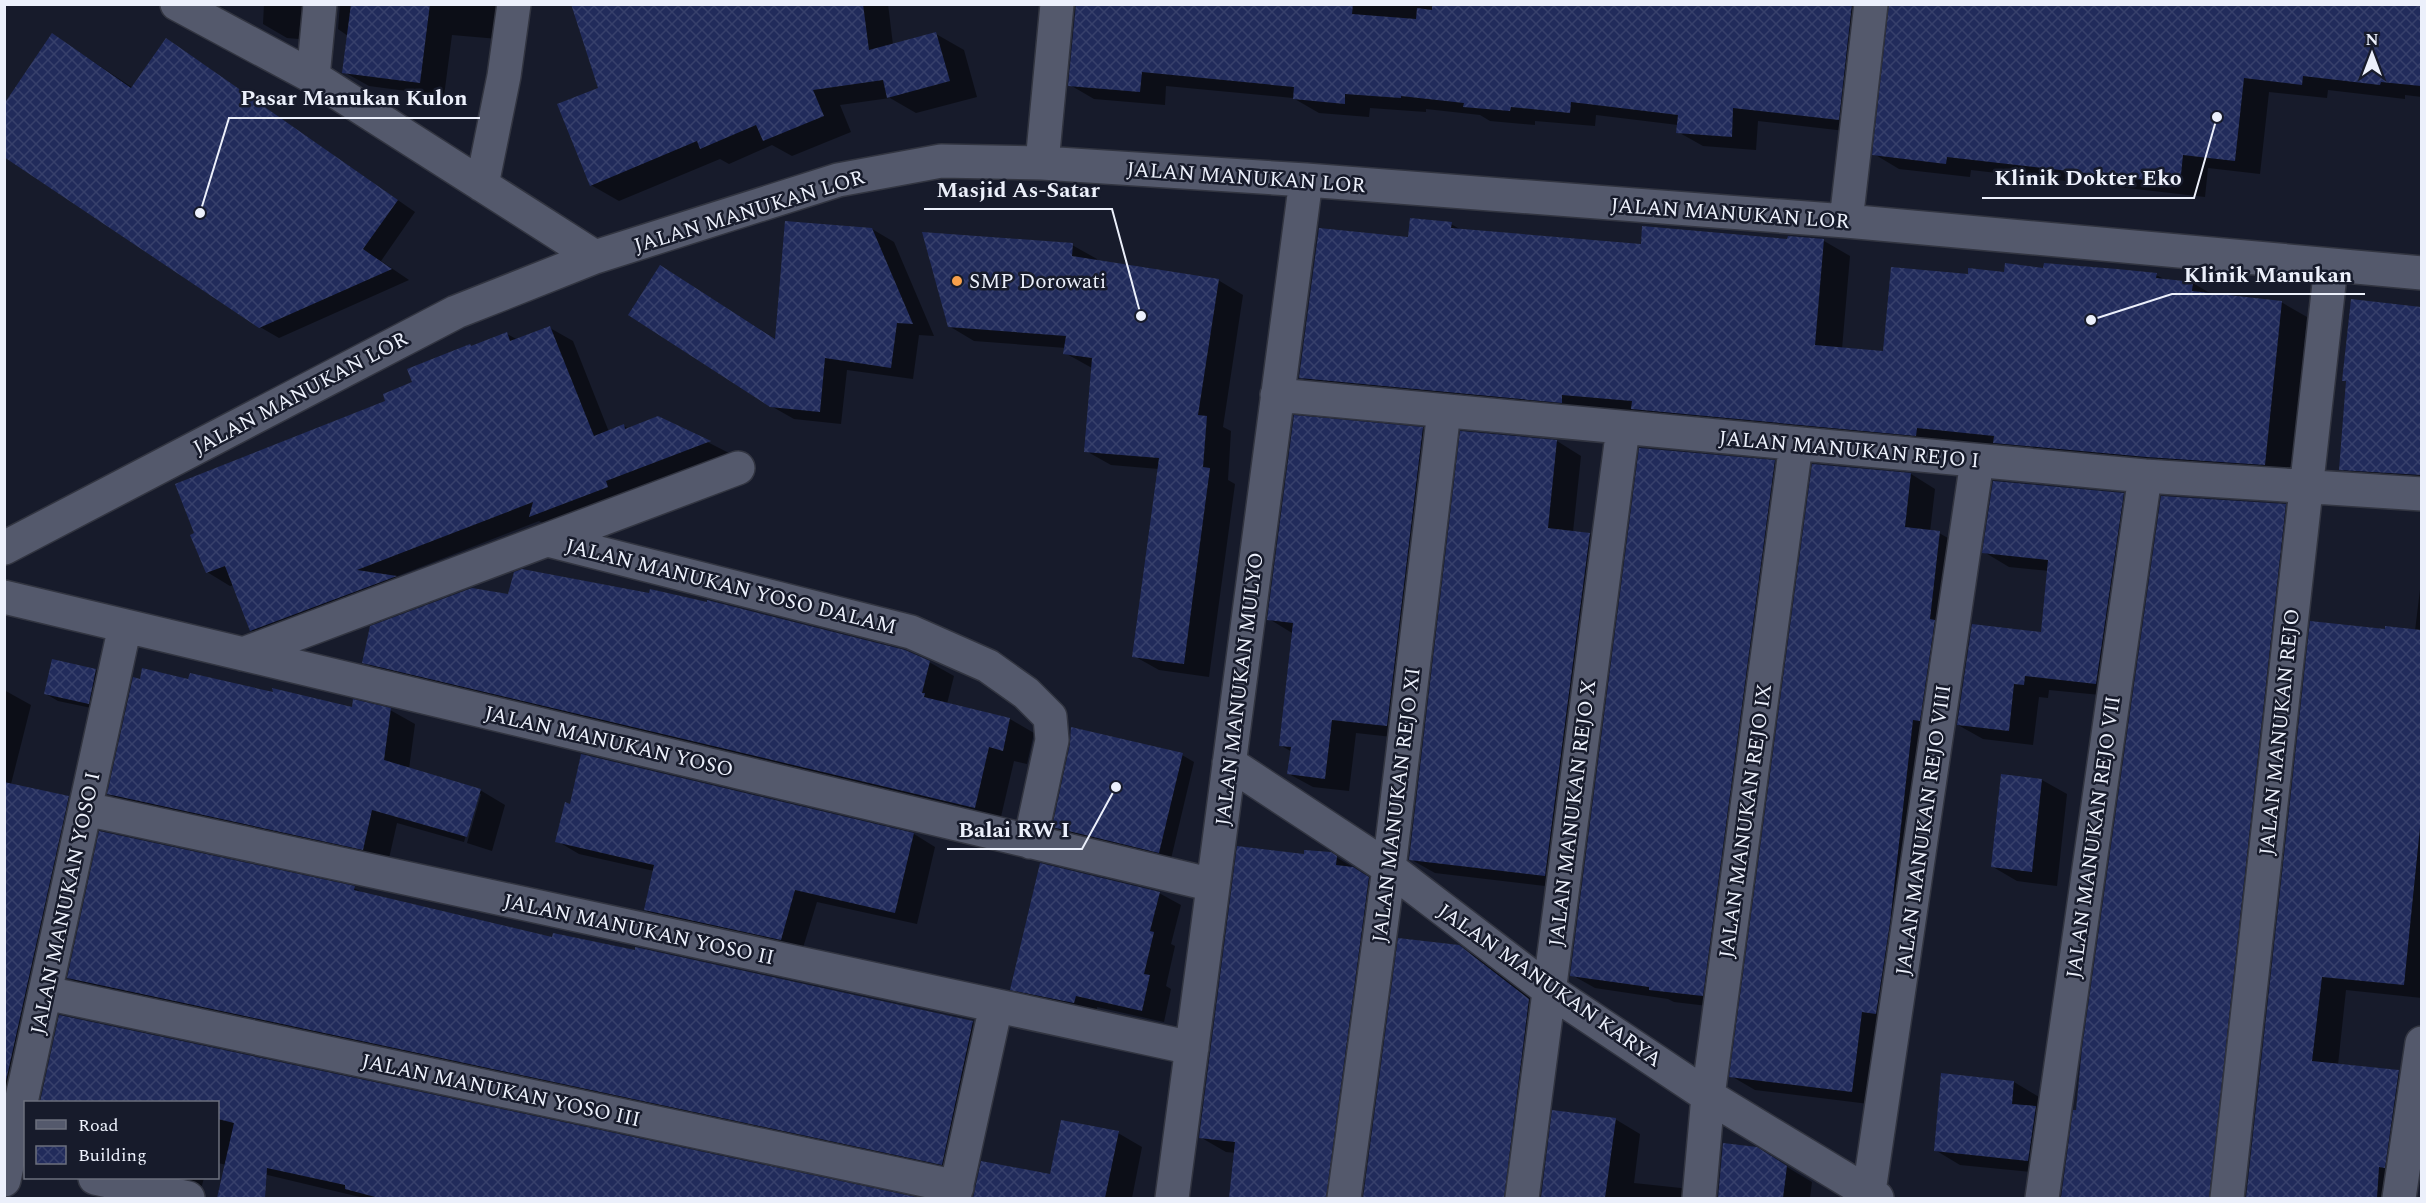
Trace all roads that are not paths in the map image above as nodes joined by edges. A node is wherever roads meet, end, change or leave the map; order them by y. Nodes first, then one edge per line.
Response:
1 (177, 4) edge
2 (320, 4) edge
3 (514, 4) edge
4 (1057, 4) edge
5 (1871, 4) edge
6 (313, 77) junction
7 (1042, 163) junction
8 (1306, 180) junction
9 (482, 185) junction
10 (1846, 221) junction
11 (595, 257) junction
12 (2331, 266) junction
13 (2421, 273) edge
14 (1277, 395) junction
15 (1443, 411) junction
16 (1623, 428) junction
17 (1796, 444) junction
18 (1977, 461) junction
19 (738, 468) dead end
20 (2145, 476) junction
21 (2307, 485) junction
22 (2421, 494) edge
23 (548, 540) junction
24 (4, 548) edge
25 (4, 597) edge
26 (125, 626) junction
27 (243, 654) junction
28 (1229, 763) junction
29 (86, 809) junction
30 (1030, 842) junction
31 (1389, 868) junction
32 (1213, 885) junction
33 (1549, 990) junction
34 (46, 993) junction
35 (996, 1006) junction
36 (2421, 1043) edge
37 (1192, 1048) junction
38 (1708, 1096) junction
39 (26, 1101) edge
40 (24, 1109) edge
41 (13, 1167) edge
42 (100, 1179) edge
43 (956, 1193) edge
44 (1871, 1197) edge
45 (188, 1198) edge
46 (1172, 1198) edge
47 (1344, 1198) edge
48 (1522, 1198) edge
49 (1699, 1198) edge
50 (2042, 1198) edge
51 (2227, 1198) edge
52 (2399, 1198) edge

1 - 6 street
2 - 6 street
3 - 9 street
4 - 7 street
5 - 10 street
6 - 9 street
7 - 8 street, JALAN MANUKAN LOR
7 - 11 street, JALAN MANUKAN LOR
8 - 10 street, JALAN MANUKAN LOR
8 - 14 street, JALAN MANUKAN MULYO
9 - 11 street
10 - 12 street, JALAN MANUKAN LOR
11 - 24 street, JALAN MANUKAN LOR
12 - 13 street, JALAN MANUKAN LOR
12 - 21 street, JALAN MANUKAN REJO
14 - 15 street, JALAN MANUKAN REJO I
14 - 28 street, JALAN MANUKAN MULYO
15 - 16 street, JALAN MANUKAN REJO I
15 - 31 street, JALAN MANUKAN REJO XI
16 - 17 street, JALAN MANUKAN REJO I
16 - 33 street, JALAN MANUKAN REJO X
17 - 18 street, JALAN MANUKAN REJO I
17 - 38 street, JALAN MANUKAN REJO IX
18 - 20 street, JALAN MANUKAN REJO I
18 - 44 street, JALAN MANUKAN REJO VIII
19 - 23 street
20 - 21 street, JALAN MANUKAN REJO I
20 - 50 street, JALAN MANUKAN REJO VII
21 - 22 street, JALAN MANUKAN REJO I
21 - 51 street, JALAN MANUKAN REJO
23 - 27 street, JALAN MANUKAN YOSO DALAM
23 - 30 street, JALAN MANUKAN YOSO DALAM
25 - 26 street, JALAN MANUKAN YOSO
26 - 27 street, JALAN MANUKAN YOSO
26 - 29 street, JALAN MANUKAN YOSO I
27 - 30 street, JALAN MANUKAN YOSO
28 - 31 street, JALAN MANUKAN KARYA
28 - 32 street, JALAN MANUKAN MULYO
29 - 34 street, JALAN MANUKAN YOSO I
29 - 35 street, JALAN MANUKAN YOSO II
30 - 32 street, JALAN MANUKAN YOSO
31 - 33 street, JALAN MANUKAN KARYA
31 - 47 street, JALAN MANUKAN REJO XI
32 - 37 street, JALAN MANUKAN MULYO
33 - 38 street, JALAN MANUKAN KARYA
33 - 48 street, JALAN MANUKAN REJO X
34 - 39 street, JALAN MANUKAN YOSO I
34 - 43 street, JALAN MANUKAN YOSO III
35 - 37 street, JALAN MANUKAN YOSO II
35 - 43 street
36 - 52 street
37 - 46 street, JALAN MANUKAN MULYO
38 - 44 street, JALAN MANUKAN KARYA
38 - 49 street, JALAN MANUKAN REJO IX
40 - 41 street, JALAN MANUKAN YOSO I
42 - 45 street

